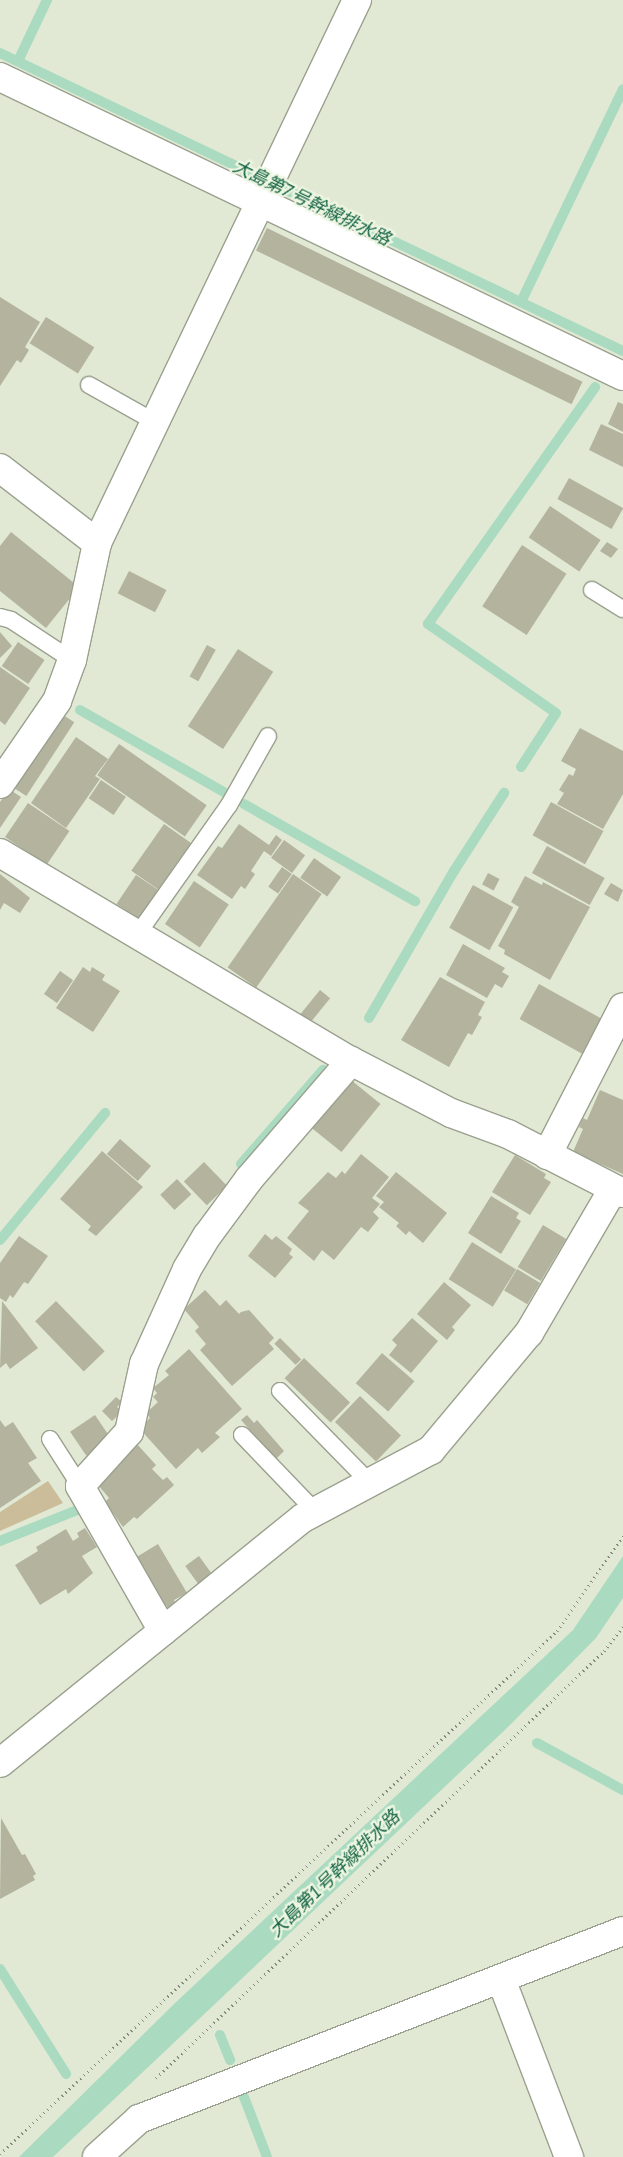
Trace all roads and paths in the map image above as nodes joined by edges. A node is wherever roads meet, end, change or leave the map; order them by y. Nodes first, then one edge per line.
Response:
1 (357, 0) edge
2 (0, 77) edge
3 (267, 188) junction
4 (623, 376) edge
5 (89, 385) dead end
6 (155, 422) junction
7 (0, 468) edge
8 (97, 543) junction
9 (592, 590) dead end
10 (623, 609) edge
11 (0, 617) edge
12 (72, 660) junction
13 (268, 736) dead end
14 (0, 784) edge
15 (0, 853) edge
16 (137, 935) junction
17 (623, 1007) edge
18 (351, 1061) junction
19 (547, 1155) junction
20 (618, 1191) edge
21 (280, 1391) dead end
22 (242, 1435) dead end
23 (50, 1439) dead end
24 (370, 1483) junction
25 (80, 1486) junction
26 (315, 1511) junction
27 (623, 1536) edge
28 (623, 1627) edge
29 (163, 1631) junction
30 (0, 1763) edge
31 (623, 1931) edge
32 (501, 1979) junction
33 (139, 2119) junction
34 (0, 2154) edge
35 (97, 2157) edge
36 (569, 2157) edge

1 - 3 street
2 - 3 street
3 - 4 street
3 - 6 street
5 - 6 lane
6 - 8 street
7 - 8 street
8 - 12 street
9 - 10 lane
11 - 12 lane
12 - 14 street
13 - 16 lane
15 - 16 street
16 - 18 street
17 - 19 street
18 - 19 street
18 - 25 street
19 - 20 street
20 - 24 street
21 - 24 lane
22 - 26 lane
23 - 25 lane
24 - 26 street
25 - 29 street
26 - 29 street
27 - 34 path
28 - 33 path
29 - 30 street
31 - 32 street
32 - 33 street
32 - 36 street
33 - 35 street

